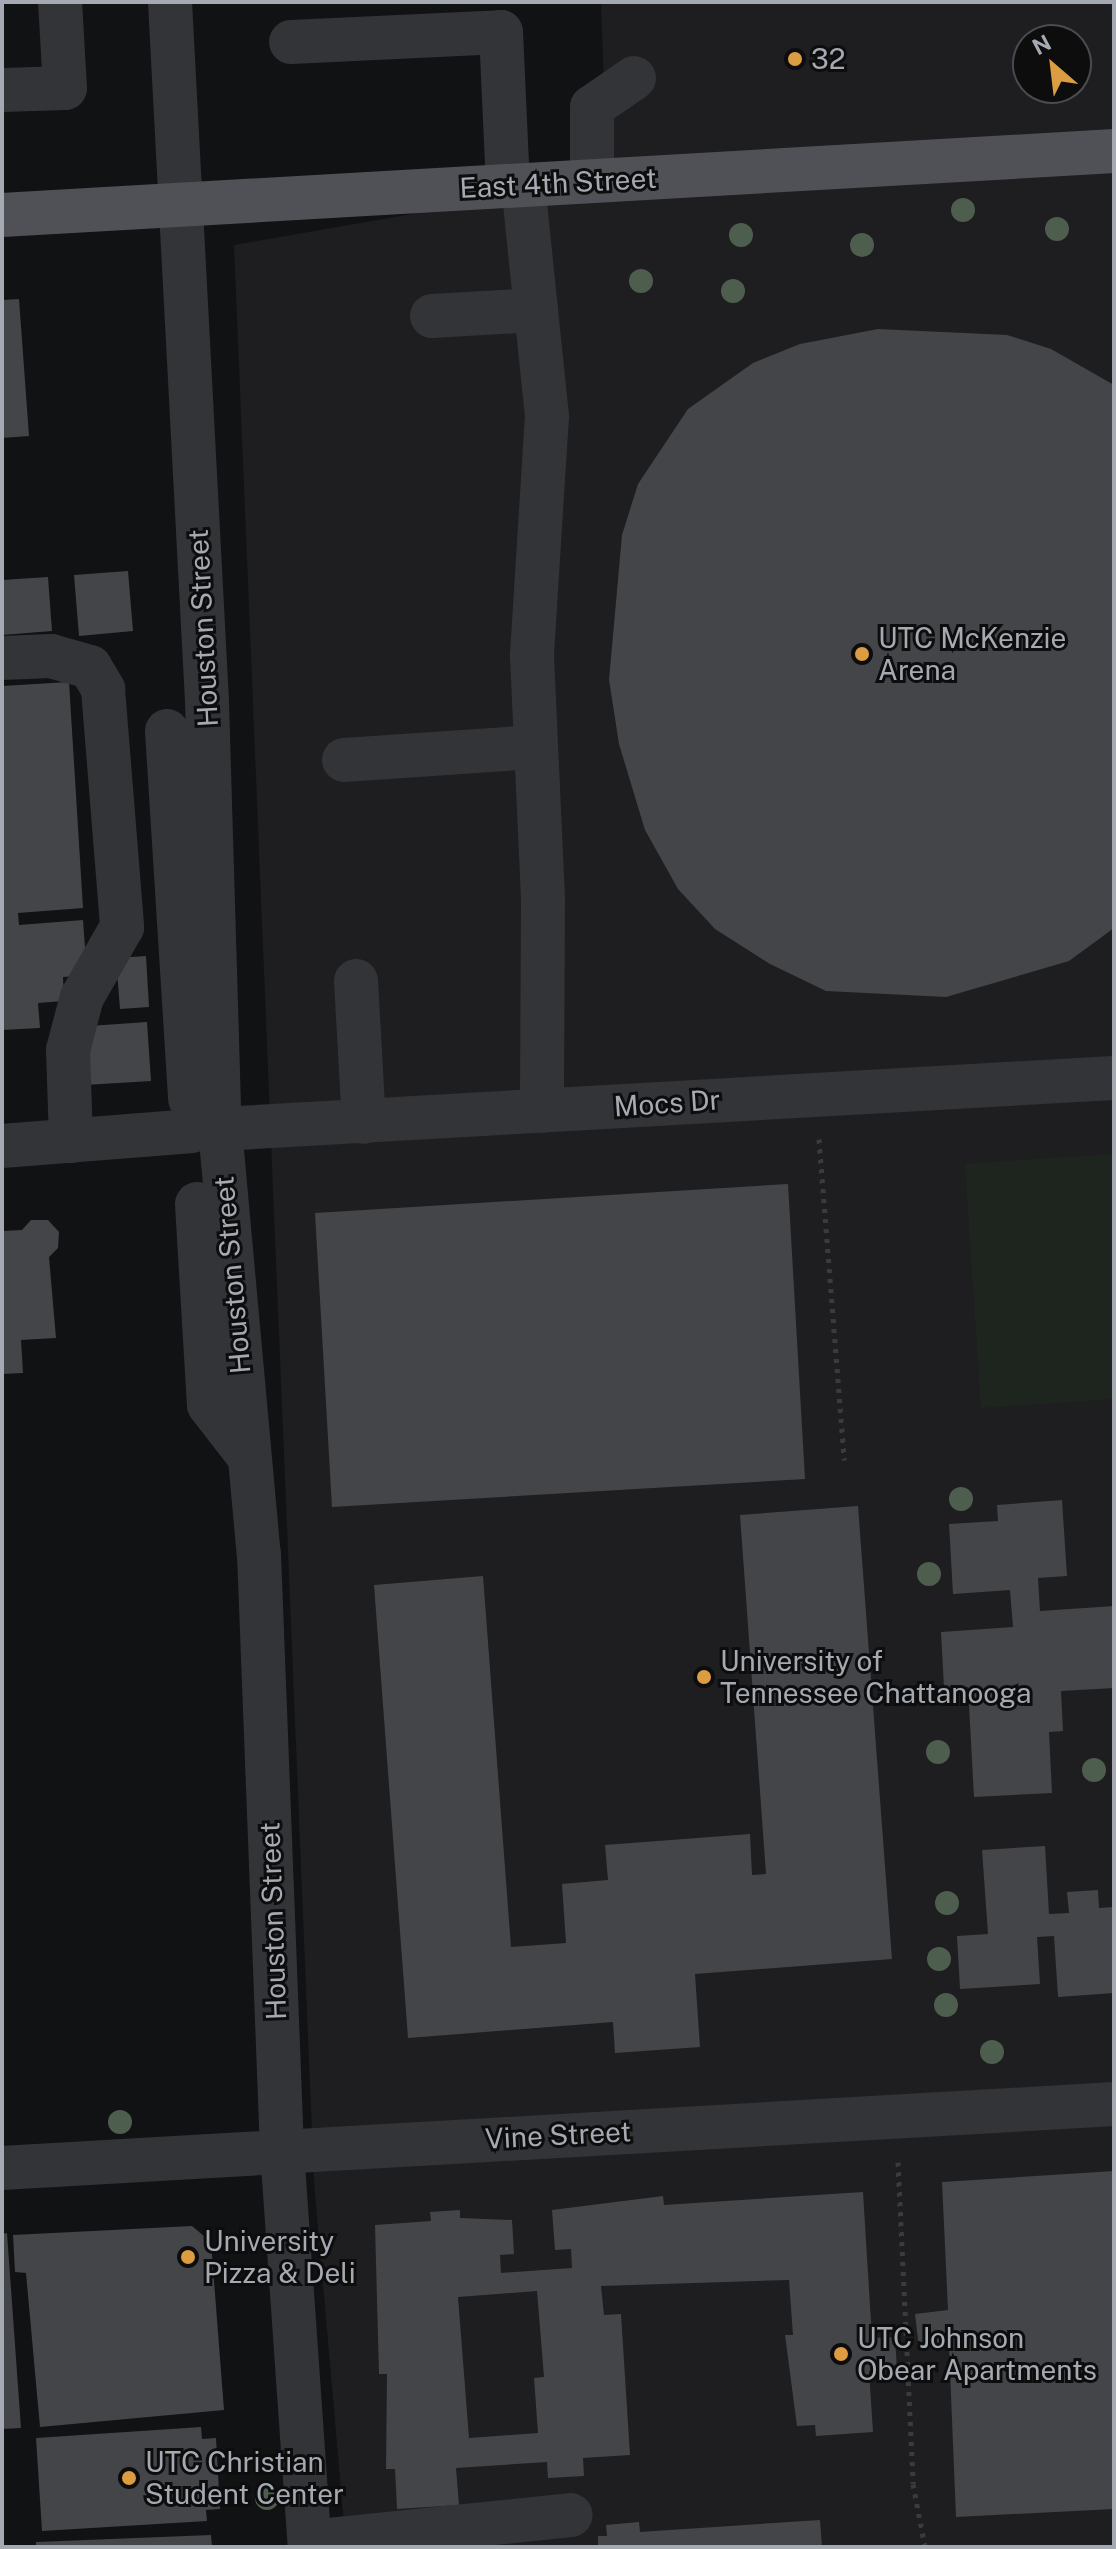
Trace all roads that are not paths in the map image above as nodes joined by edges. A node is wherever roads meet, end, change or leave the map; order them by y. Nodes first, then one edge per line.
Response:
1 (60, 2) edge
2 (170, 2) edge
3 (291, 42) dead end
4 (634, 78) dead end
5 (2, 90) edge
6 (1114, 151) edge
7 (592, 181) junction
8 (516, 186) junction
9 (182, 205) junction
10 (2, 215) edge
11 (536, 310) junction
12 (432, 316) dead end
13 (2, 658) edge
14 (167, 731) dead end
15 (534, 747) junction
16 (344, 760) dead end
17 (356, 981) dead end
18 (1114, 1078) edge
19 (542, 1111) junction
20 (364, 1122) junction
21 (206, 1130) junction
22 (71, 1141) junction
23 (2, 1146) edge
24 (1114, 2104) edge
25 (282, 2150) junction
26 (2, 2168) edge
27 (571, 2515) dead end
28 (310, 2544) edge

1 - 5 street
2 - 9 street, Houston Street
3 - 8 street
4 - 7 street
6 - 7 main road, East 4th Street
7 - 8 main road, East 4th Street
8 - 9 main road, East 4th Street
8 - 11 street
9 - 10 main road, East 4th Street
9 - 21 street, Houston Street
11 - 12 street
11 - 15 street
13 - 22 street
14 - 21 street
15 - 16 street
15 - 19 street
17 - 20 street
18 - 19 street, Mocs Dr
19 - 20 street, Mocs Dr
20 - 21 street, Mocs Dr
21 - 22 street, Mocs Dr
21 - 25 street, Houston Street
22 - 23 street, Mocs Dr
24 - 25 street, Vine Street
25 - 26 street, Vine Street
25 - 28 street, Houston Street
27 - 28 street

